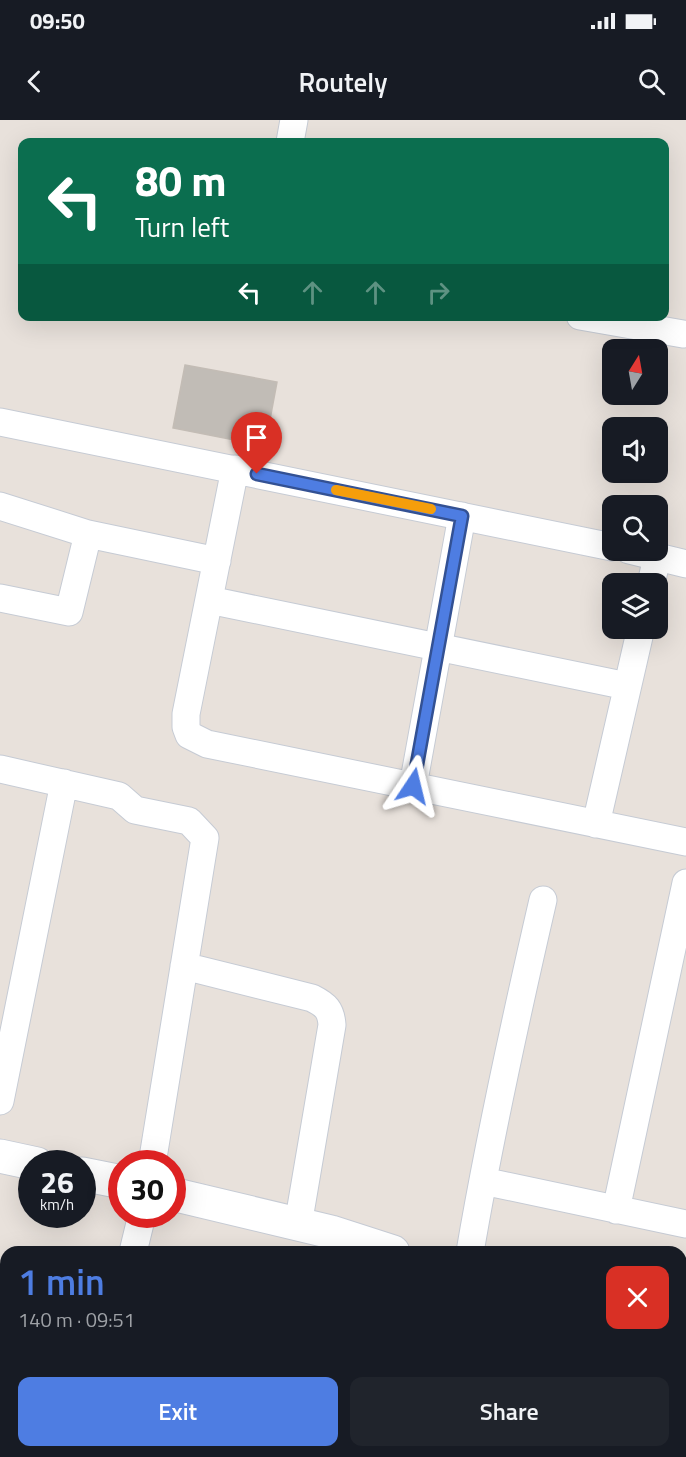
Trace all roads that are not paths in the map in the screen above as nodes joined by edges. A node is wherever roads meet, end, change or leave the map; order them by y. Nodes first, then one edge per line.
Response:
1 (608, 321) edge
2 (682, 334) dead end
3 (0, 422) edge
4 (235, 469) junction
5 (0, 506) edge
6 (462, 516) junction
7 (88, 534) junction
8 (602, 545) edge
9 (668, 560) edge
10 (217, 561) junction
11 (686, 564) edge
12 (0, 598) edge
13 (209, 600) junction
14 (638, 639) edge
15 (438, 647) junction
16 (627, 686) junction
17 (0, 769) edge
18 (63, 783) junction
19 (413, 786) junction
20 (596, 824) junction
21 (686, 842) edge
22 (686, 883) edge
23 (543, 900) dead end
24 (184, 966) junction
25 (0, 1101) edge
26 (154, 1150) edge
27 (0, 1156) edge
28 (18, 1160) edge
29 (483, 1181) junction
30 (186, 1197) edge
31 (616, 1210) junction
32 (298, 1224) junction
33 (686, 1224) edge
34 (139, 1228) edge
35 (134, 1246) edge
36 (374, 1246) edge
37 (471, 1246) edge

1 - 2 street
3 - 4 street
4 - 6 street
4 - 10 street
5 - 7 street
6 - 8 street
6 - 15 street
7 - 10 street
7 - 12 street
9 - 11 street
10 - 13 street
13 - 15 street
13 - 19 street
14 - 16 street
15 - 16 street
15 - 19 street
16 - 20 street
17 - 18 street
18 - 24 street
18 - 25 street
19 - 20 street
20 - 21 street
22 - 31 street
23 - 29 street
24 - 26 street
24 - 32 street
27 - 28 street
29 - 31 street
29 - 37 street
30 - 32 street
31 - 33 street
32 - 36 street
34 - 35 street

